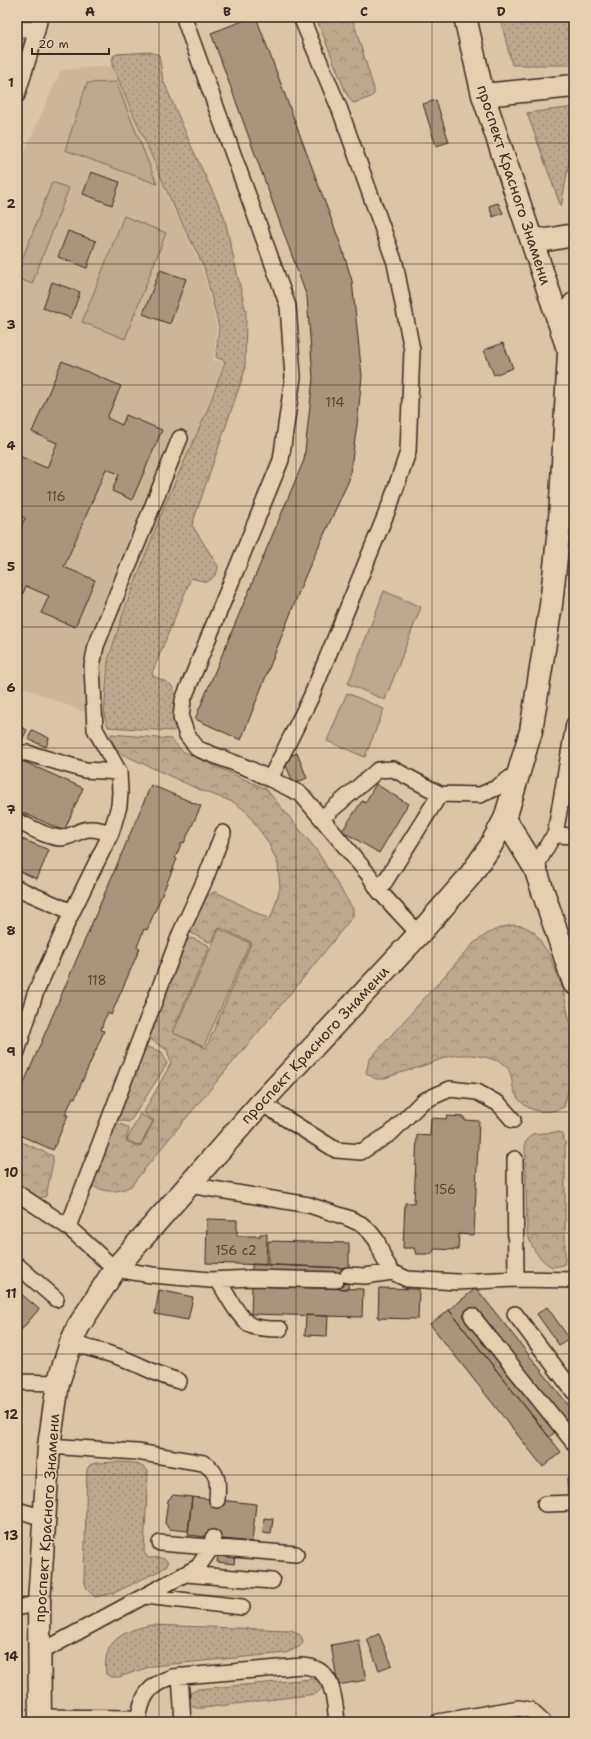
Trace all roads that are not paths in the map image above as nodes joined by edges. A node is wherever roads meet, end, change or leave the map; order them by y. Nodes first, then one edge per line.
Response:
1 (186, 17) edge
2 (301, 17) edge
3 (465, 17) edge
4 (38, 24) edge
5 (17, 30) edge
6 (574, 86) edge
7 (17, 95) edge
8 (484, 95) junction
9 (574, 236) edge
10 (532, 238) junction
11 (574, 304) edge
12 (569, 353) junction
13 (180, 438) dead end
14 (574, 724) edge
15 (17, 753) edge
16 (520, 771) junction
17 (119, 772) junction
18 (270, 779) junction
19 (440, 794) junction
20 (322, 818) junction
21 (505, 819) junction
22 (17, 821) edge
23 (111, 833) junction
24 (223, 833) dead end
25 (555, 835) junction
26 (574, 836) edge
27 (535, 868) junction
28 (17, 888) edge
29 (379, 891) junction
30 (72, 912) junction
31 (420, 934) junction
32 (573, 974) edge
33 (17, 1052) edge
34 (261, 1103) junction
35 (513, 1120) dead end
36 (515, 1159) dead end
37 (188, 1184) junction
38 (17, 1193) edge
39 (68, 1227) junction
40 (17, 1265) edge
41 (115, 1269) junction
42 (392, 1272) junction
43 (516, 1279) junction
44 (218, 1280) junction
45 (574, 1280) edge
46 (56, 1299) dead end
47 (515, 1314) dead end
48 (472, 1316) dead end
49 (280, 1329) dead end
50 (71, 1343) junction
51 (179, 1381) dead end
52 (17, 1382) edge
53 (58, 1383) junction
54 (574, 1392) edge
55 (574, 1443) edge
56 (49, 1446) junction
57 (217, 1500) dead end
58 (574, 1503) edge
59 (545, 1504) dead end
60 (17, 1510) edge
61 (44, 1518) junction
62 (160, 1543) dead end
63 (212, 1543) junction
64 (296, 1554) dead end
65 (192, 1571) junction
66 (272, 1581) dead end
67 (145, 1596) junction
68 (39, 1603) junction
69 (242, 1607) dead end
70 (17, 1608) edge
71 (39, 1653) junction
72 (180, 1676) junction
73 (335, 1703) junction
74 (40, 1720) edge
75 (135, 1722) edge
76 (138, 1722) edge
77 (183, 1722) edge
78 (337, 1722) edge
79 (350, 1722) edge
80 (438, 1722) edge
81 (543, 1722) edge

1 - 18 lane
2 - 18 lane
3 - 8 main road, проспект Красного Знамени
4 - 5 lane
4 - 7 lane
6 - 8 main road
8 - 10 main road, проспект Красного Знамени
9 - 10 main road
10 - 12 main road, проспект Красного Знамени
11 - 12 main road, проспект Красного Знамени
12 - 16 main road, проспект Красного Знамени
13 - 17 lane
14 - 25 lane
15 - 17 lane
16 - 19 lane
16 - 21 main road, проспект Красного Знамени
17 - 23 lane
18 - 20 lane
19 - 20 lane
19 - 29 lane
20 - 29 lane
21 - 27 main road
21 - 31 main road, проспект Красного Знамени
22 - 23 lane
23 - 30 lane
24 - 39 lane
25 - 26 lane
25 - 27 lane
27 - 32 main road
28 - 30 lane
29 - 31 lane
30 - 33 lane
31 - 34 main road, проспект Красного Знамени
34 - 35 lane
34 - 37 main road, проспект Красного Знамени
36 - 43 lane
37 - 41 main road, проспект Красного Знамени
37 - 42 lane
38 - 39 lane
39 - 41 lane
40 - 46 lane
41 - 44 lane
41 - 50 main road, проспект Красного Знамени
42 - 43 lane
42 - 44 lane
43 - 45 lane
44 - 49 lane
47 - 54 lane
48 - 55 lane
50 - 51 lane
50 - 53 main road, проспект Красного Знамени
52 - 53 lane
53 - 56 main road, проспект Красного Знамени
56 - 57 lane
56 - 61 main road, проспект Красного Знамени
58 - 59 lane
60 - 61 lane
61 - 68 main road, проспект Красного Знамени
62 - 63 lane
63 - 64 lane
63 - 65 lane
65 - 66 lane
65 - 67 lane
67 - 69 lane
67 - 71 lane
68 - 70 lane
68 - 71 main road, проспект Красного Знамени
71 - 74 main road, проспект Красного Знамени
72 - 73 lane
72 - 76 lane
72 - 77 lane
73 - 78 lane
73 - 79 lane
74 - 75 lane
80 - 81 lane

